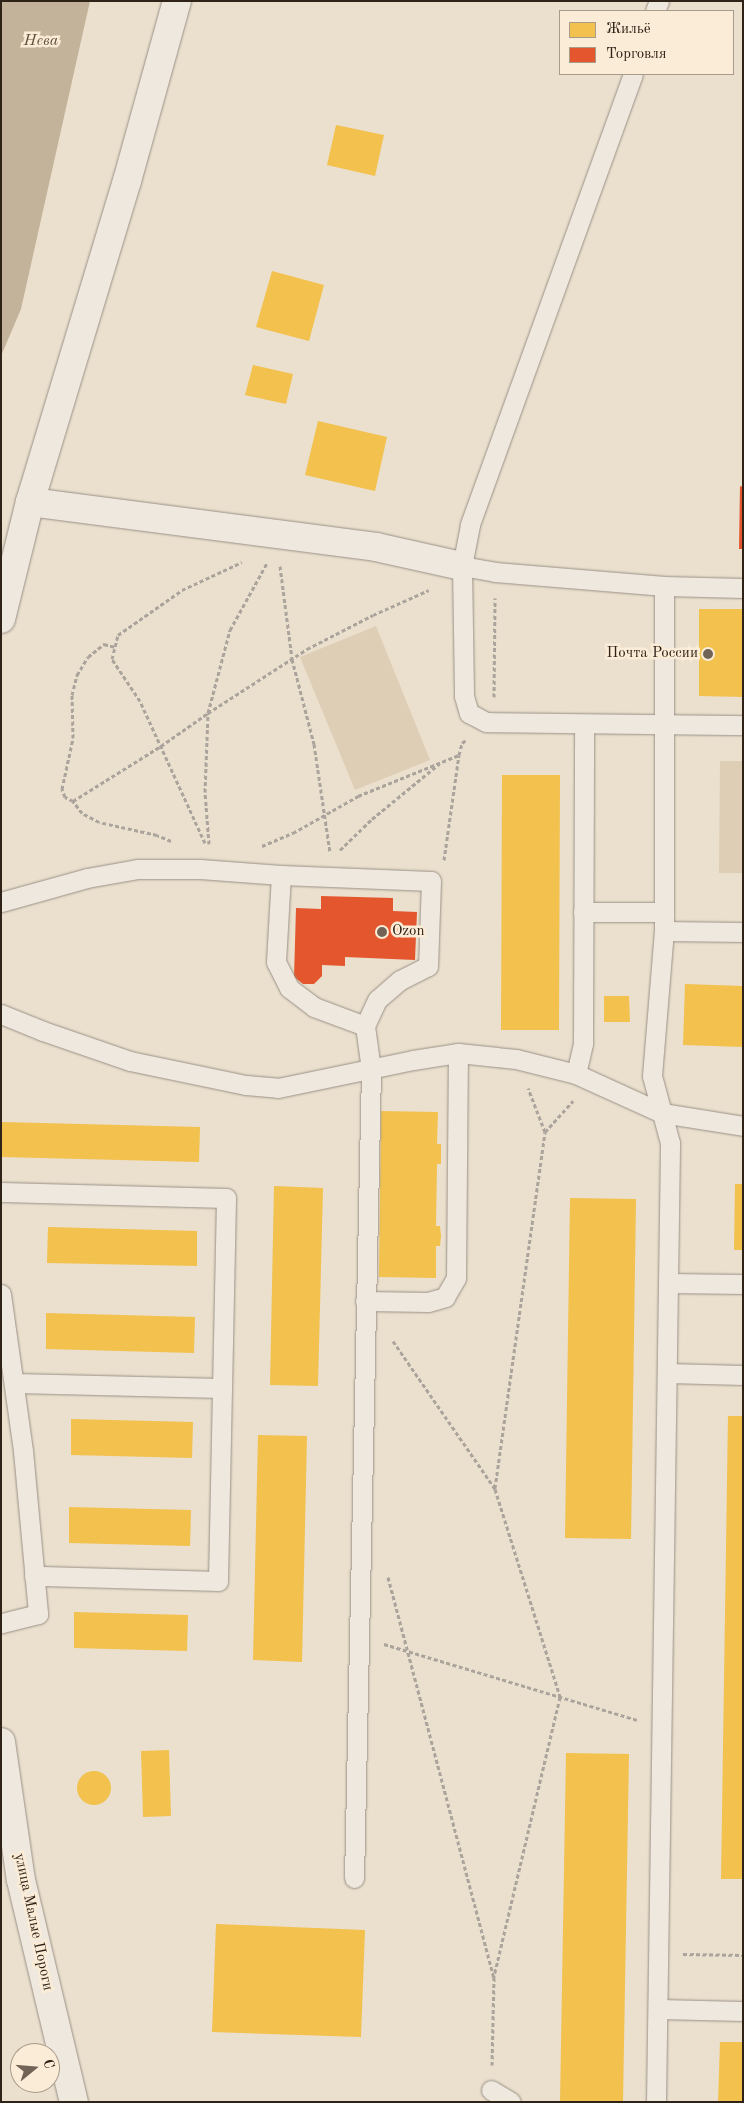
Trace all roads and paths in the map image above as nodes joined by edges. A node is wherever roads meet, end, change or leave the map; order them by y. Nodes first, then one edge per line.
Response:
1 (177, 1) edge
2 (633, 75) edge
3 (30, 502) junction
4 (279, 541) junction
5 (462, 571) junction
6 (495, 572) junction
7 (664, 586) junction
8 (743, 588) edge
9 (1, 619) edge
10 (115, 647) junction
11 (292, 659) junction
12 (208, 713) junction
13 (490, 722) junction
14 (584, 724) junction
15 (664, 724) junction
16 (743, 725) edge
17 (161, 746) junction
18 (460, 755) junction
19 (441, 762) junction
20 (73, 801) junction
21 (326, 812) junction
22 (258, 848) dead end
23 (330, 868) junction
24 (200, 869) junction
25 (280, 876) junction
26 (431, 881) junction
27 (1, 902) edge
28 (583, 912) junction
29 (664, 922) junction
30 (743, 932) edge
31 (1, 1014) edge
32 (366, 1026) junction
33 (458, 1053) junction
34 (516, 1060) junction
35 (371, 1069) junction
36 (584, 1077) junction
37 (662, 1112) junction
38 (743, 1126) edge
39 (545, 1132) junction
40 (1, 1192) edge
41 (668, 1283) junction
42 (743, 1284) edge
43 (1, 1294) edge
44 (365, 1301) junction
45 (667, 1373) junction
46 (743, 1375) edge
47 (14, 1383) junction
48 (222, 1388) junction
49 (494, 1489) junction
50 (387, 1574) dead end
51 (34, 1576) junction
52 (1, 1623) edge
53 (358, 1637) junction
54 (408, 1651) junction
55 (560, 1697) junction
56 (661, 1728) junction
57 (1, 1742) edge
58 (354, 1878) dead end
59 (681, 1954) dead end
60 (743, 1955) edge
61 (494, 1977) junction
62 (658, 2009) junction
63 (743, 2011) edge
64 (491, 2090) joint
65 (74, 2102) edge
66 (511, 2102) edge
67 (656, 2102) edge

1 - 3 street
2 - 5 lane
3 - 4 street
3 - 9 street
4 - 5 street
4 - 10 path
4 - 11 path
4 - 12 path
5 - 6 lane
5 - 11 path
5 - 13 lane
6 - 7 lane
6 - 13 path
7 - 8 lane
7 - 15 lane
10 - 17 path
10 - 20 path
11 - 12 path
11 - 21 path
12 - 17 path
12 - 17 path
13 - 14 lane
13 - 18 path
14 - 15 lane
14 - 28 lane
15 - 16 lane
15 - 29 lane
17 - 20 path
18 - 19 path
18 - 26 path
19 - 21 path
19 - 23 path
20 - 24 path
21 - 22 path
21 - 23 path
23 - 25 lane
23 - 26 lane
24 - 25 lane
24 - 27 lane
25 - 32 lane
26 - 32 lane
28 - 29 lane
28 - 36 lane
29 - 30 lane
29 - 37 lane
31 - 35 lane
32 - 35 lane
33 - 34 lane
33 - 35 lane
33 - 44 lane
34 - 36 lane
34 - 39 path
35 - 44 lane
36 - 37 lane
36 - 39 path
37 - 38 lane
37 - 41 lane
39 - 49 path
40 - 48 lane
41 - 42 lane
41 - 45 lane
43 - 47 lane
44 - 49 path
44 - 53 lane
45 - 46 lane
45 - 56 lane
47 - 48 lane
47 - 51 lane
48 - 51 lane
49 - 55 path
50 - 54 path
51 - 52 lane
53 - 54 path
53 - 58 lane
54 - 55 path
54 - 61 path
55 - 56 path
55 - 61 path
56 - 62 lane
57 - 65 street, улица Малые Пороги
59 - 60 path
61 - 64 path
62 - 63 lane
62 - 67 lane
64 - 66 lane

